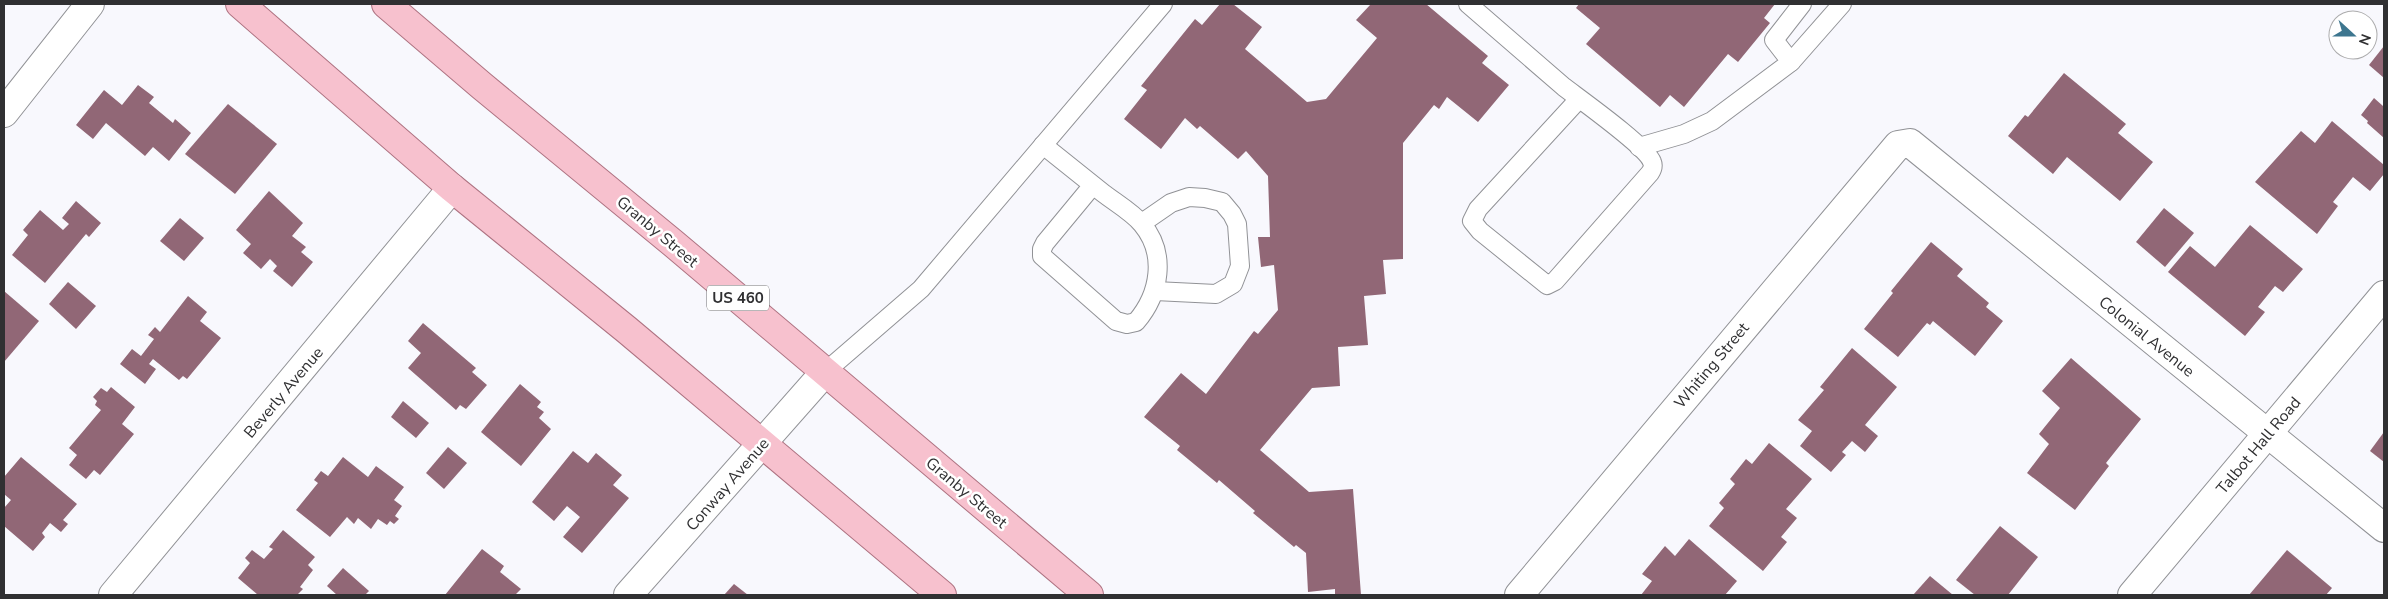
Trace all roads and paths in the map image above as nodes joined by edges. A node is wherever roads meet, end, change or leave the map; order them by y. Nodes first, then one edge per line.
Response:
1 (90, 4) edge
2 (240, 4) edge
3 (386, 4) edge
4 (1164, 4) edge
5 (1468, 4) edge
6 (1802, 4) edge
7 (1842, 4) edge
8 (1791, 62) junction
9 (1579, 99) junction
10 (4, 113) edge
11 (1910, 143) joint
12 (1043, 145) junction
13 (1639, 147) junction
14 (1093, 184) junction
15 (452, 188) junction
16 (1142, 223) junction
17 (1155, 291) junction
18 (2384, 295) edge
19 (825, 372) junction
20 (2267, 434) junction
21 (762, 444) junction
22 (2384, 528) edge
23 (113, 595) edge
24 (628, 595) edge
25 (942, 595) edge
26 (1089, 595) edge
27 (1519, 595) edge
28 (2132, 595) edge

1 - 10 street
2 - 15 main road
3 - 19 main road, Granby Street / US 460
4 - 12 lane
5 - 9 lane
6 - 8 lane
7 - 8 lane
8 - 13 lane
9 - 13 lane
9 - 13 lane
11 - 20 street, Colonial Avenue
11 - 27 street, Whiting Street
12 - 14 lane
12 - 19 lane
14 - 16 lane
14 - 17 lane
15 - 21 main road
15 - 23 street, Beverly Avenue
16 - 17 lane
16 - 17 lane
18 - 20 street, Talbot Hall Road
19 - 21 street, Conway Avenue
19 - 26 main road, Granby Street / US 460
20 - 22 street, Colonial Avenue
20 - 28 street, Talbot Hall Road
21 - 24 street, Conway Avenue
21 - 25 main road

